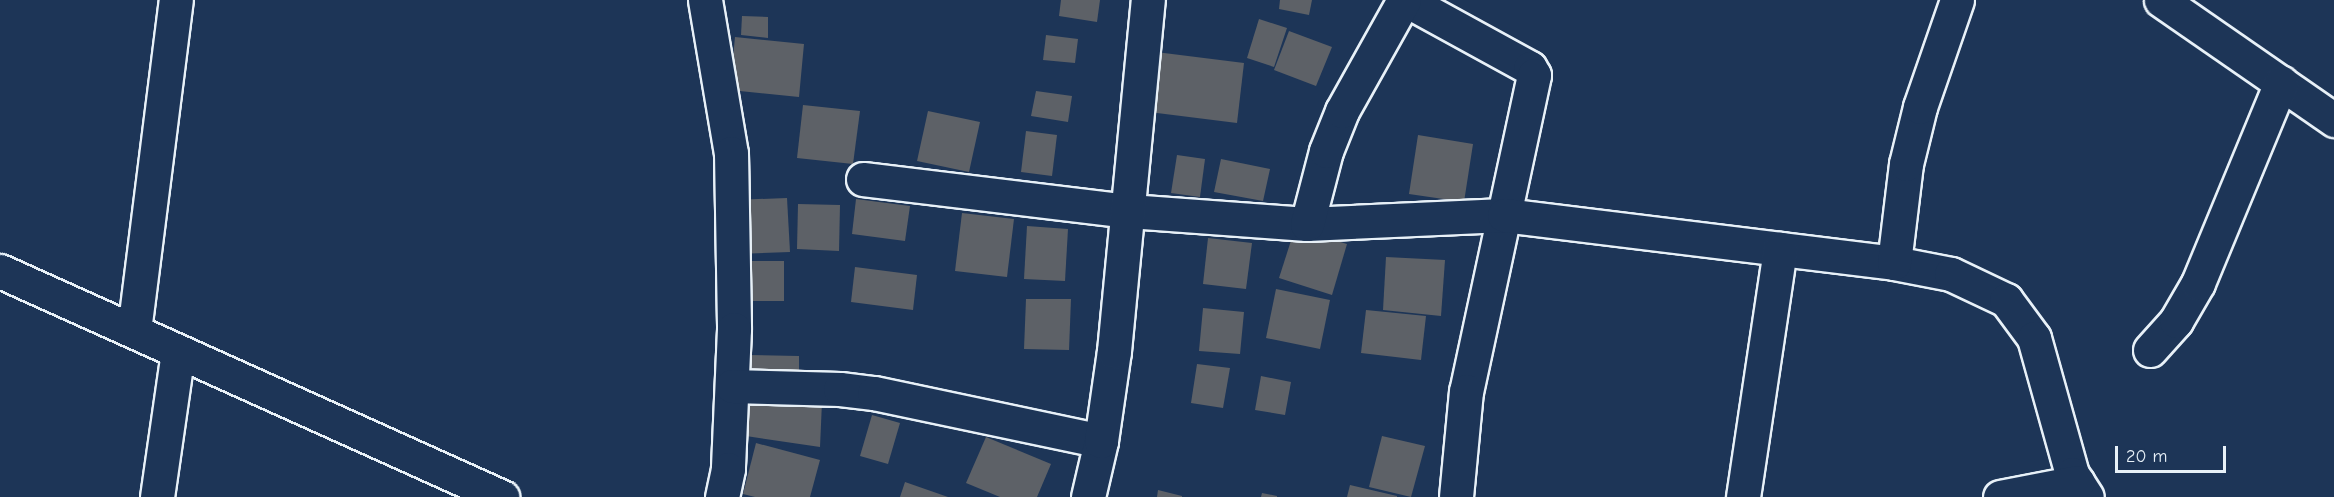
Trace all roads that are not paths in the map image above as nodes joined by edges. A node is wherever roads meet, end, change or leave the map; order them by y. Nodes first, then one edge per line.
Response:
1 (176, 0) edge
2 (705, 0) edge
3 (1148, 0) edge
4 (1405, 0) edge
5 (1957, 0) edge
6 (2161, 0) edge
7 (2281, 83) junction
8 (2334, 120) edge
9 (863, 179) dead end
10 (1128, 211) junction
11 (1504, 215) junction
12 (1307, 224) junction
13 (1780, 249) junction
14 (1894, 263) junction
15 (0, 271) edge
16 (134, 331) junction
17 (2150, 350) dead end
18 (178, 352) junction
19 (732, 386) junction
20 (1101, 441) junction
21 (2082, 490) edge
22 (157, 497) edge
23 (502, 497) edge
24 (722, 497) edge
25 (1088, 497) edge
26 (1456, 497) edge
27 (1743, 497) edge
28 (2000, 497) edge

1 - 16 street
2 - 19 street
3 - 10 street
4 - 11 street
4 - 12 street
5 - 14 street
6 - 7 street
7 - 8 street
7 - 17 street
9 - 10 street
10 - 12 street
10 - 20 street
11 - 12 street
11 - 13 street
11 - 26 street
13 - 14 street
13 - 27 street
14 - 21 street
15 - 16 street
16 - 18 street
18 - 22 street
18 - 23 street
19 - 20 street
19 - 24 street
20 - 25 street
21 - 28 street

